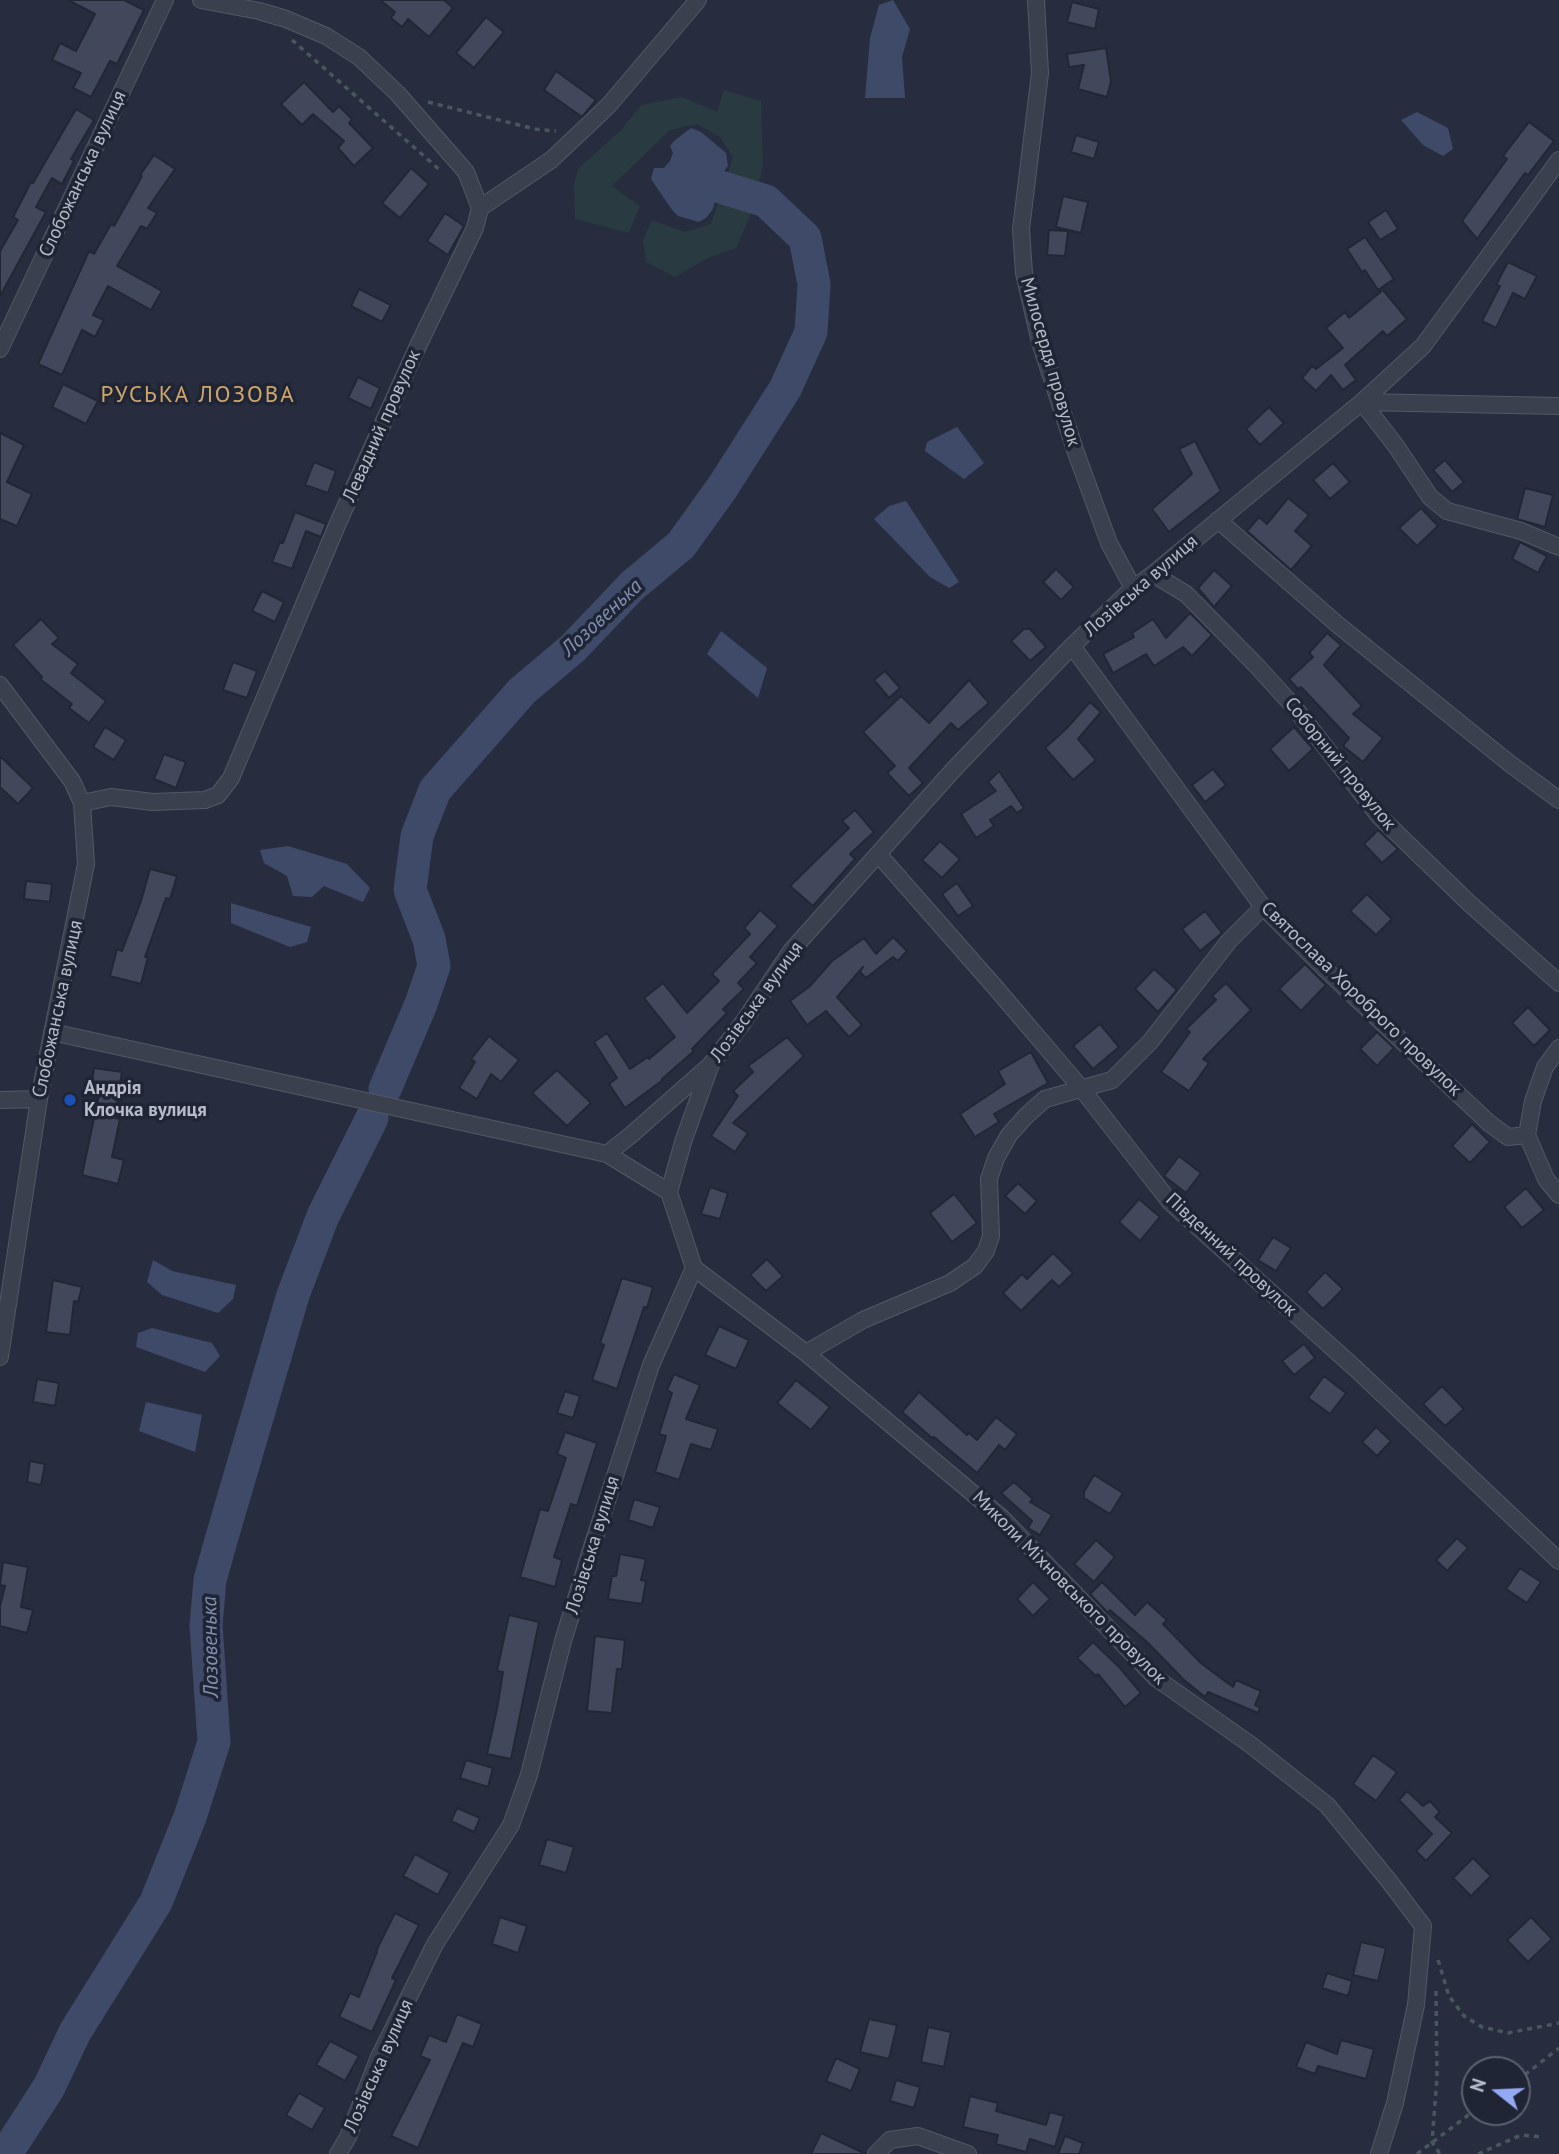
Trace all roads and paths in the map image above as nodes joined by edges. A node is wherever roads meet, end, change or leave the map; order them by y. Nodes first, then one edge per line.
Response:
1 (165, 0) edge
2 (201, 0) edge
3 (698, 0) edge
4 (1036, 0) edge
5 (289, 38) dead end
6 (398, 94) junction
7 (586, 127) junction
8 (1559, 160) edge
9 (446, 173) dead end
10 (480, 208) junction
11 (0, 349) edge
12 (1362, 402) junction
13 (1559, 406) edge
14 (1218, 520) junction
15 (1559, 547) edge
16 (1153, 574) junction
17 (1133, 588) junction
18 (1072, 646) junction
19 (0, 685) edge
20 (1559, 800) edge
21 (82, 803) junction
22 (879, 855) junction
23 (1263, 907) junction
24 (1559, 983) edge
25 (52, 1032) junction
26 (1559, 1048) edge
27 (711, 1064) junction
28 (1081, 1088) junction
29 (39, 1099) junction
30 (0, 1100) edge
31 (1527, 1135) junction
32 (607, 1154) junction
33 (669, 1192) junction
34 (1559, 1195) edge
35 (694, 1268) junction
36 (806, 1353) junction
37 (0, 1357) edge
38 (1559, 1561) edge
39 (1435, 1976) dead end
40 (1436, 1989) dead end
41 (1559, 2023) edge
42 (1559, 2048) edge
43 (1531, 2070) edge
44 (1461, 2120) edge
45 (1542, 2137) dead end
46 (1432, 2142) junction
47 (338, 2154) edge
48 (876, 2154) edge
49 (968, 2154) edge
50 (1379, 2154) edge
51 (1416, 2154) edge
52 (1440, 2154) edge
53 (1478, 2154) edge

1 - 11 street, Слобожанська вулиця
2 - 6 street
3 - 7 street
4 - 17 street, Милосердя провулок
5 - 9 path
6 - 7 path
6 - 10 street
7 - 10 street
8 - 12 street, Лозівська вулиця
10 - 21 street, Левадний провулок
12 - 13 street
12 - 14 street, Лозівська вулиця
12 - 15 street
14 - 16 street, Лозівська вулиця
14 - 20 street
16 - 17 street, Лозівська вулиця
16 - 24 street, Соборний провулок
17 - 18 street, Лозівська вулиця
18 - 22 street, Лозівська вулиця
18 - 23 street, Святослава Хороброго провулок
19 - 21 street, Слобожанська вулиця
21 - 25 street, Слобожанська вулиця
22 - 27 street, Лозівська вулиця
22 - 28 street, Південний провулок
23 - 28 street
23 - 31 street, Святослава Хороброго провулок
25 - 29 street, Слобожанська вулиця
25 - 32 street
26 - 31 street
27 - 32 street
27 - 33 street, Лозівська вулиця
28 - 36 street
28 - 38 street, Південний провулок
29 - 30 street
29 - 37 street, Слобожанська вулиця
31 - 34 street
32 - 33 street
33 - 35 street
35 - 36 street, Миколи Міхновського провулок
35 - 47 street, Лозівська вулиця
36 - 50 street, Миколи Міхновського провулок
39 - 41 path
40 - 46 path
42 - 43 path
44 - 46 path
45 - 53 path
46 - 51 path
46 - 52 path
48 - 49 street

